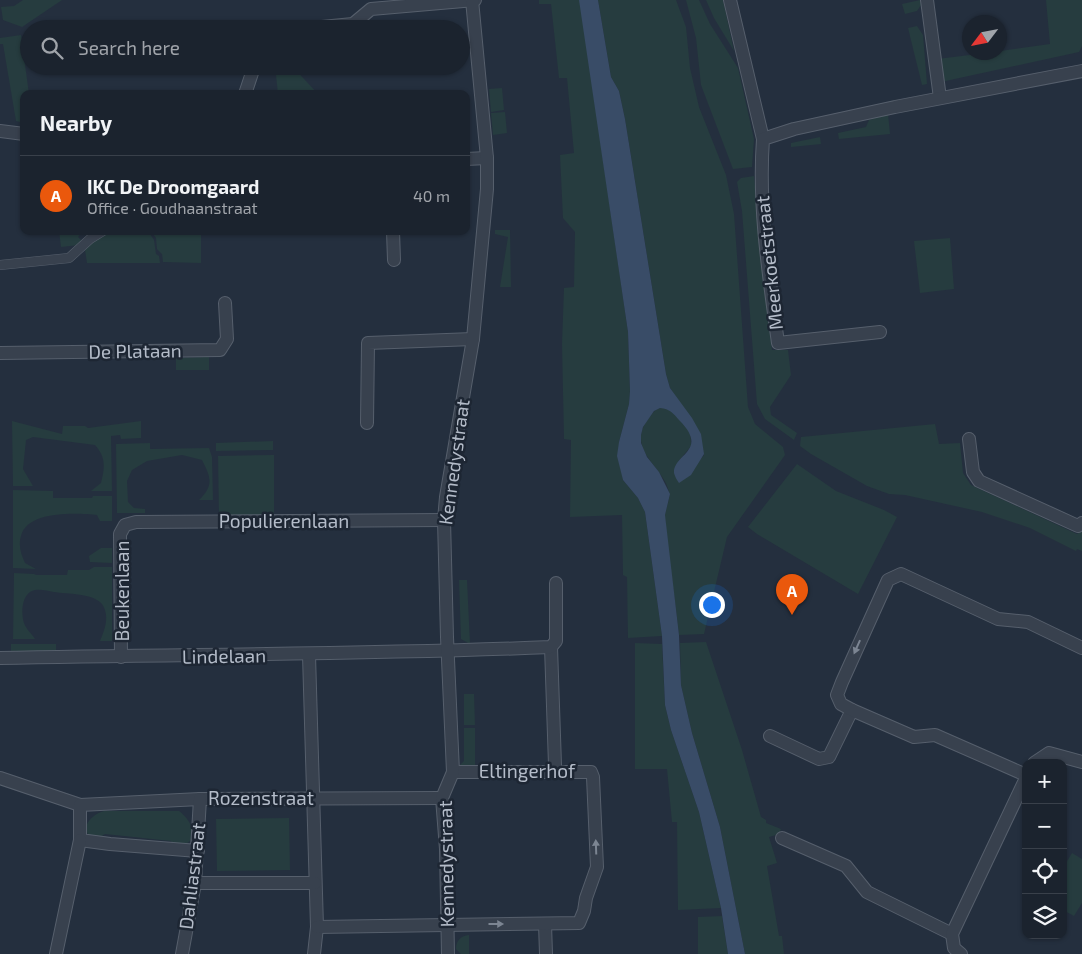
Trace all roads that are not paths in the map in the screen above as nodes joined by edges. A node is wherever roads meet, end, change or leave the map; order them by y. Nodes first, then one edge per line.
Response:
1 (473, 0) edge
2 (730, 0) edge
3 (927, 0) edge
4 (358, 20) edge
5 (1082, 71) edge
6 (251, 75) edge
7 (246, 90) edge
8 (940, 98) junction
9 (0, 131) edge
10 (20, 134) edge
11 (763, 139) junction
12 (487, 158) junction
13 (470, 159) edge
14 (97, 235) edge
15 (393, 235) edge
16 (394, 260) dead end
17 (0, 265) edge
18 (225, 303) dead end
19 (880, 332) dead end
20 (473, 338) junction
21 (0, 353) edge
22 (367, 423) dead end
23 (969, 439) dead end
24 (444, 520) junction
25 (1082, 523) edge
26 (125, 525) joint
27 (556, 583) dead end
28 (552, 647) junction
29 (1082, 648) edge
30 (448, 652) junction
31 (308, 655) junction
32 (121, 657) junction
33 (0, 658) edge
34 (852, 710) junction
35 (770, 736) dead end
36 (1040, 759) edge
37 (1082, 762) edge
38 (555, 765) dead end
39 (453, 772) junction
40 (1022, 775) edge
41 (0, 778) edge
42 (1022, 785) edge
43 (312, 798) junction
44 (442, 798) junction
45 (200, 799) junction
46 (80, 805) junction
47 (782, 838) dead end
48 (80, 840) junction
49 (198, 851) junction
50 (315, 882) junction
51 (195, 883) junction
52 (447, 924) junction
53 (545, 924) junction
54 (317, 926) junction
55 (952, 934) junction
56 (56, 954) edge
57 (182, 954) edge
58 (314, 954) edge
59 (448, 954) edge
60 (546, 954) edge
61 (961, 954) edge

1 - 4 street
1 - 12 street, Kennedystraat
2 - 11 street, Meerkoetstraat
3 - 8 street
5 - 8 street
6 - 7 street
8 - 11 street
9 - 10 street
11 - 19 street, Meerkoetstraat
12 - 13 street
12 - 20 street, Kennedystraat
14 - 17 street
15 - 16 street
18 - 21 street, De Plataan
20 - 22 street
20 - 24 street, Kennedystraat
23 - 25 street
24 - 26 street, Populierenlaan
24 - 30 street, Kennedystraat
26 - 32 street, Beukenlaan
27 - 28 street, Eltingerhof
28 - 30 street
28 - 38 street, Eltingerhof
29 -> 34 street
30 - 31 street, Lindelaan
30 - 39 street, Kennedystraat
31 - 32 street, Lindelaan
31 - 43 street
32 - 33 street, Lindelaan
34 - 35 street
34 - 40 street
36 - 37 street
39 - 44 street, Kennedystraat
53 -> 39 street, Eltingerhof
41 - 46 street, Rozenstraat
42 - 55 street
43 - 44 street, Rozenstraat
43 - 45 street, Rozenstraat
43 - 50 street
44 - 52 street, Kennedystraat
45 - 46 street, Rozenstraat
45 - 49 street, Dahliastraat
46 - 48 street
47 - 55 street
48 - 49 street
48 - 56 street
49 - 51 street, Dahliastraat
50 - 51 street
50 - 54 street
51 - 57 street, Dahliastraat
52 -> 53 street, Eltingerhof
52 - 54 street, Eltingerhof
52 - 59 street, Kennedystraat
53 - 60 street
54 - 58 street
55 - 61 street

